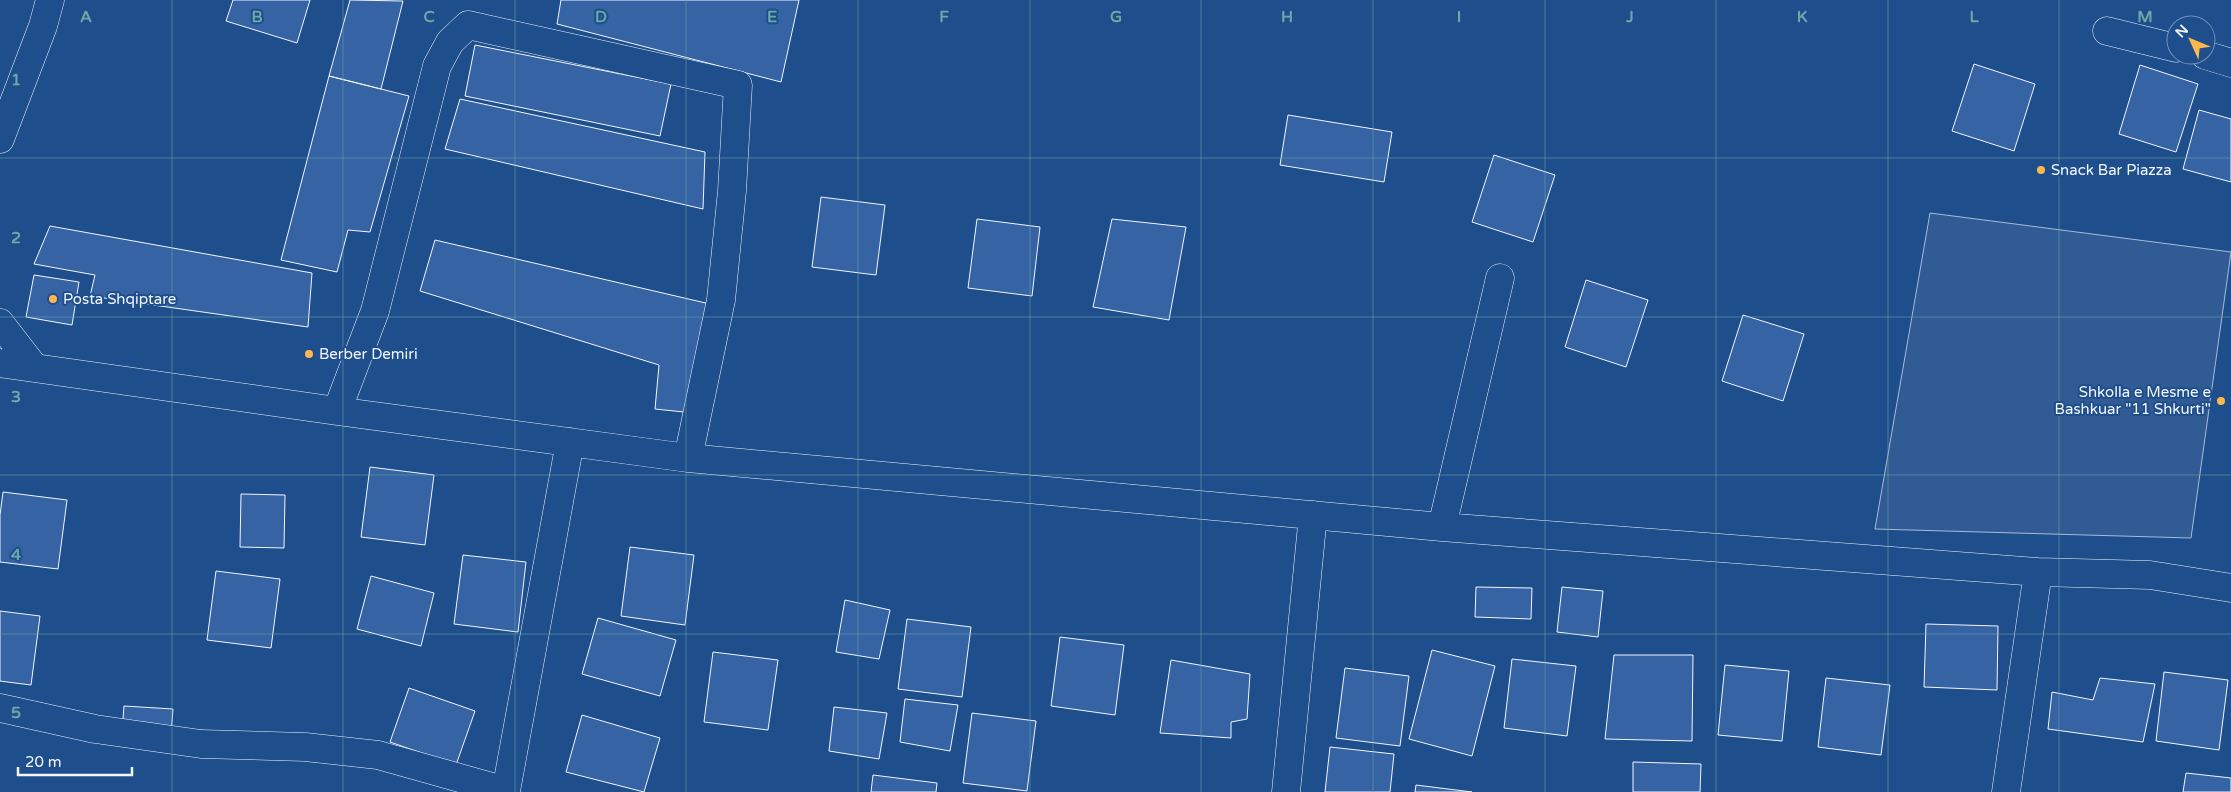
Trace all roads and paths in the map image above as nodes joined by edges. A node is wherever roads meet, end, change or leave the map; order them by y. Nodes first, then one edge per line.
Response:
1 (50, 0) edge
2 (2107, 31) dead end
3 (2166, 46) edge
4 (2216, 58) edge
5 (2231, 63) edge
6 (0, 139) edge
7 (1500, 278) dead end
8 (0, 324) edge
9 (0, 363) edge
10 (34, 367) junction
11 (337, 412) junction
12 (570, 442) junction
13 (688, 458) junction
14 (1313, 515) junction
15 (1442, 527) junction
16 (2038, 572) junction
17 (2231, 588) edge
18 (0, 708) edge
19 (506, 792) edge
20 (1286, 792) edge
21 (2006, 792) edge

1 - 6 street
2 - 3 street
4 - 5 street
7 - 15 street
8 - 10 street
9 - 10 street
10 - 11 street
11 - 12 street
11 - 13 street
12 - 13 street
12 - 19 street
13 - 14 street
14 - 15 street
14 - 20 street
15 - 16 street
16 - 17 street
16 - 21 street
18 - 19 street

